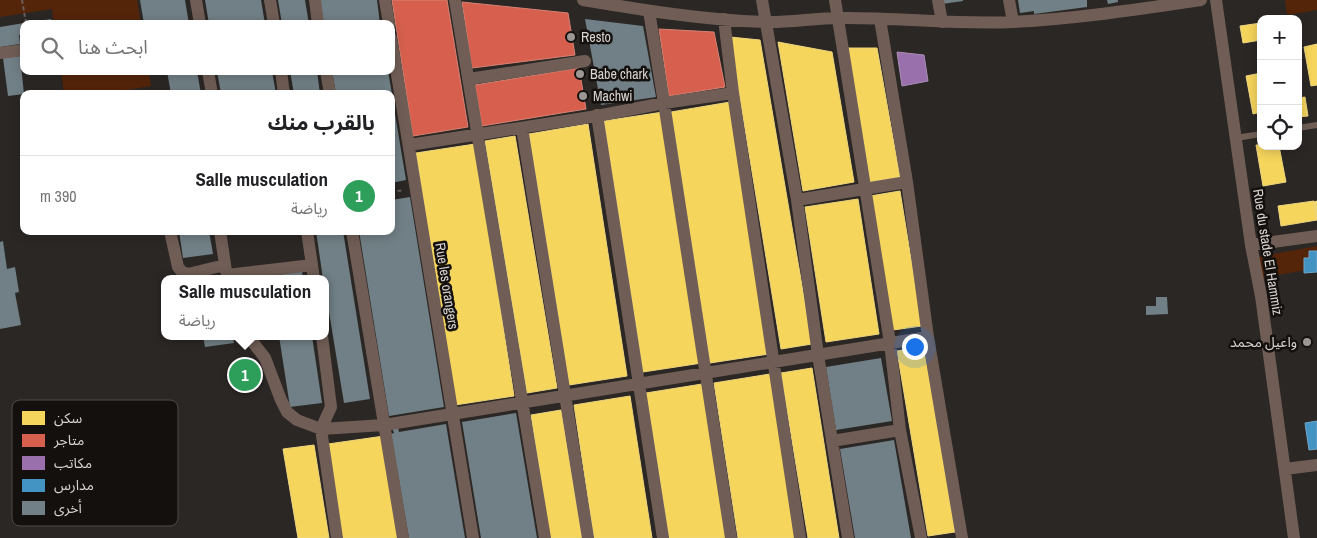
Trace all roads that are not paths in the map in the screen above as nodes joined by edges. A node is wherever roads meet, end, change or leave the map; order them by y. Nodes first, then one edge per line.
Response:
1 (196, 0) edge
2 (270, 0) edge
3 (315, 0) edge
4 (385, 0) edge
5 (455, 0) edge
6 (583, 0) edge
7 (762, 0) edge
8 (836, 0) edge
9 (938, 0) edge
10 (1010, 0) edge
11 (1201, 0) edge
12 (1216, 0) edge
13 (649, 11) junction
14 (838, 18) junction
15 (724, 19) junction
16 (880, 19) junction
17 (199, 20) edge
18 (273, 20) edge
19 (318, 20) edge
20 (388, 20) edge
21 (766, 22) junction
22 (942, 22) junction
23 (1013, 22) junction
24 (20, 50) edge
25 (0, 53) edge
26 (585, 61) dead end
27 (395, 62) edge
28 (209, 75) edge
29 (282, 75) edge
30 (327, 75) edge
31 (468, 80) junction
32 (211, 90) edge
33 (283, 90) edge
34 (329, 90) edge
35 (734, 94) junction
36 (664, 103) junction
37 (597, 115) junction
38 (1317, 125) edge
39 (1302, 127) edge
40 (522, 128) junction
41 (478, 134) junction
42 (1257, 135) edge
43 (1236, 138) junction
44 (409, 146) junction
45 (908, 182) junction
46 (865, 189) junction
47 (797, 200) junction
48 (171, 235) edge
49 (221, 235) edge
50 (308, 235) edge
51 (353, 235) edge
52 (1317, 236) edge
53 (1251, 245) junction
54 (312, 265) junction
55 (227, 273) edge
56 (313, 275) edge
57 (928, 337) junction
58 (251, 340) edge
59 (323, 340) edge
60 (890, 343) junction
61 (818, 355) junction
62 (774, 362) junction
63 (706, 373) junction
64 (639, 384) junction
65 (565, 396) junction
66 (522, 403) junction
67 (453, 414) junction
68 (384, 425) junction
69 (322, 429) junction
70 (900, 430) junction
71 (832, 441) junction
72 (1317, 465) edge
73 (1285, 470) junction
74 (337, 538) edge
75 (403, 538) edge
76 (473, 538) edge
77 (545, 538) edge
78 (588, 538) edge
79 (664, 538) edge
80 (731, 538) edge
81 (800, 538) edge
82 (848, 538) edge
83 (921, 538) edge
84 (962, 538) edge
85 (1294, 538) edge

1 - 17 street
2 - 18 street
3 - 19 street
4 - 20 street
5 - 31 street
6 - 13 street
7 - 21 street
8 - 14 street
9 - 22 street
10 - 23 street
11 - 23 street
12 - 43 street, Rue du stade El Hammiz
13 - 15 street
13 - 36 street
14 - 16 street
14 - 21 street
14 - 46 street
15 - 21 street
15 - 35 street
16 - 22 street
16 - 45 street
21 - 47 street
22 - 23 street
24 - 25 street
26 - 31 street
27 - 44 street, Rue les orangers
28 - 32 street
29 - 33 street
30 - 34 street
31 - 41 street
35 - 36 street
35 - 62 street
36 - 37 street
36 - 63 street
37 - 40 street
37 - 64 street
38 - 39 lane
40 - 41 street
40 - 65 street
41 - 44 street
41 - 66 street
42 - 43 lane
43 - 53 street, Rue du stade El Hammiz
44 - 67 street, Rue les orangers
45 - 46 street
45 - 57 street
46 - 47 street
46 - 60 street
47 - 61 street
48 - 55 street
49 - 55 street
50 - 54 street
51 - 68 street
52 - 53 street
53 - 73 street, Rue du stade El Hammiz
54 - 55 street
54 - 56 street
57 - 60 street
57 - 84 street
58 - 69 street
59 - 69 street
60 - 61 street
60 - 70 street
61 - 62 street
61 - 71 street
62 - 63 street
62 - 81 street
63 - 64 street
63 - 80 street
64 - 65 street
64 - 79 street
65 - 66 street
65 - 78 street
66 - 67 street
66 - 77 street
67 - 68 street
67 - 76 street, Rue les orangers
68 - 69 street
68 - 75 street
69 - 74 street
70 - 71 street
70 - 83 street
71 - 82 street
72 - 73 street
73 - 85 street, Rue du stade El Hammiz

